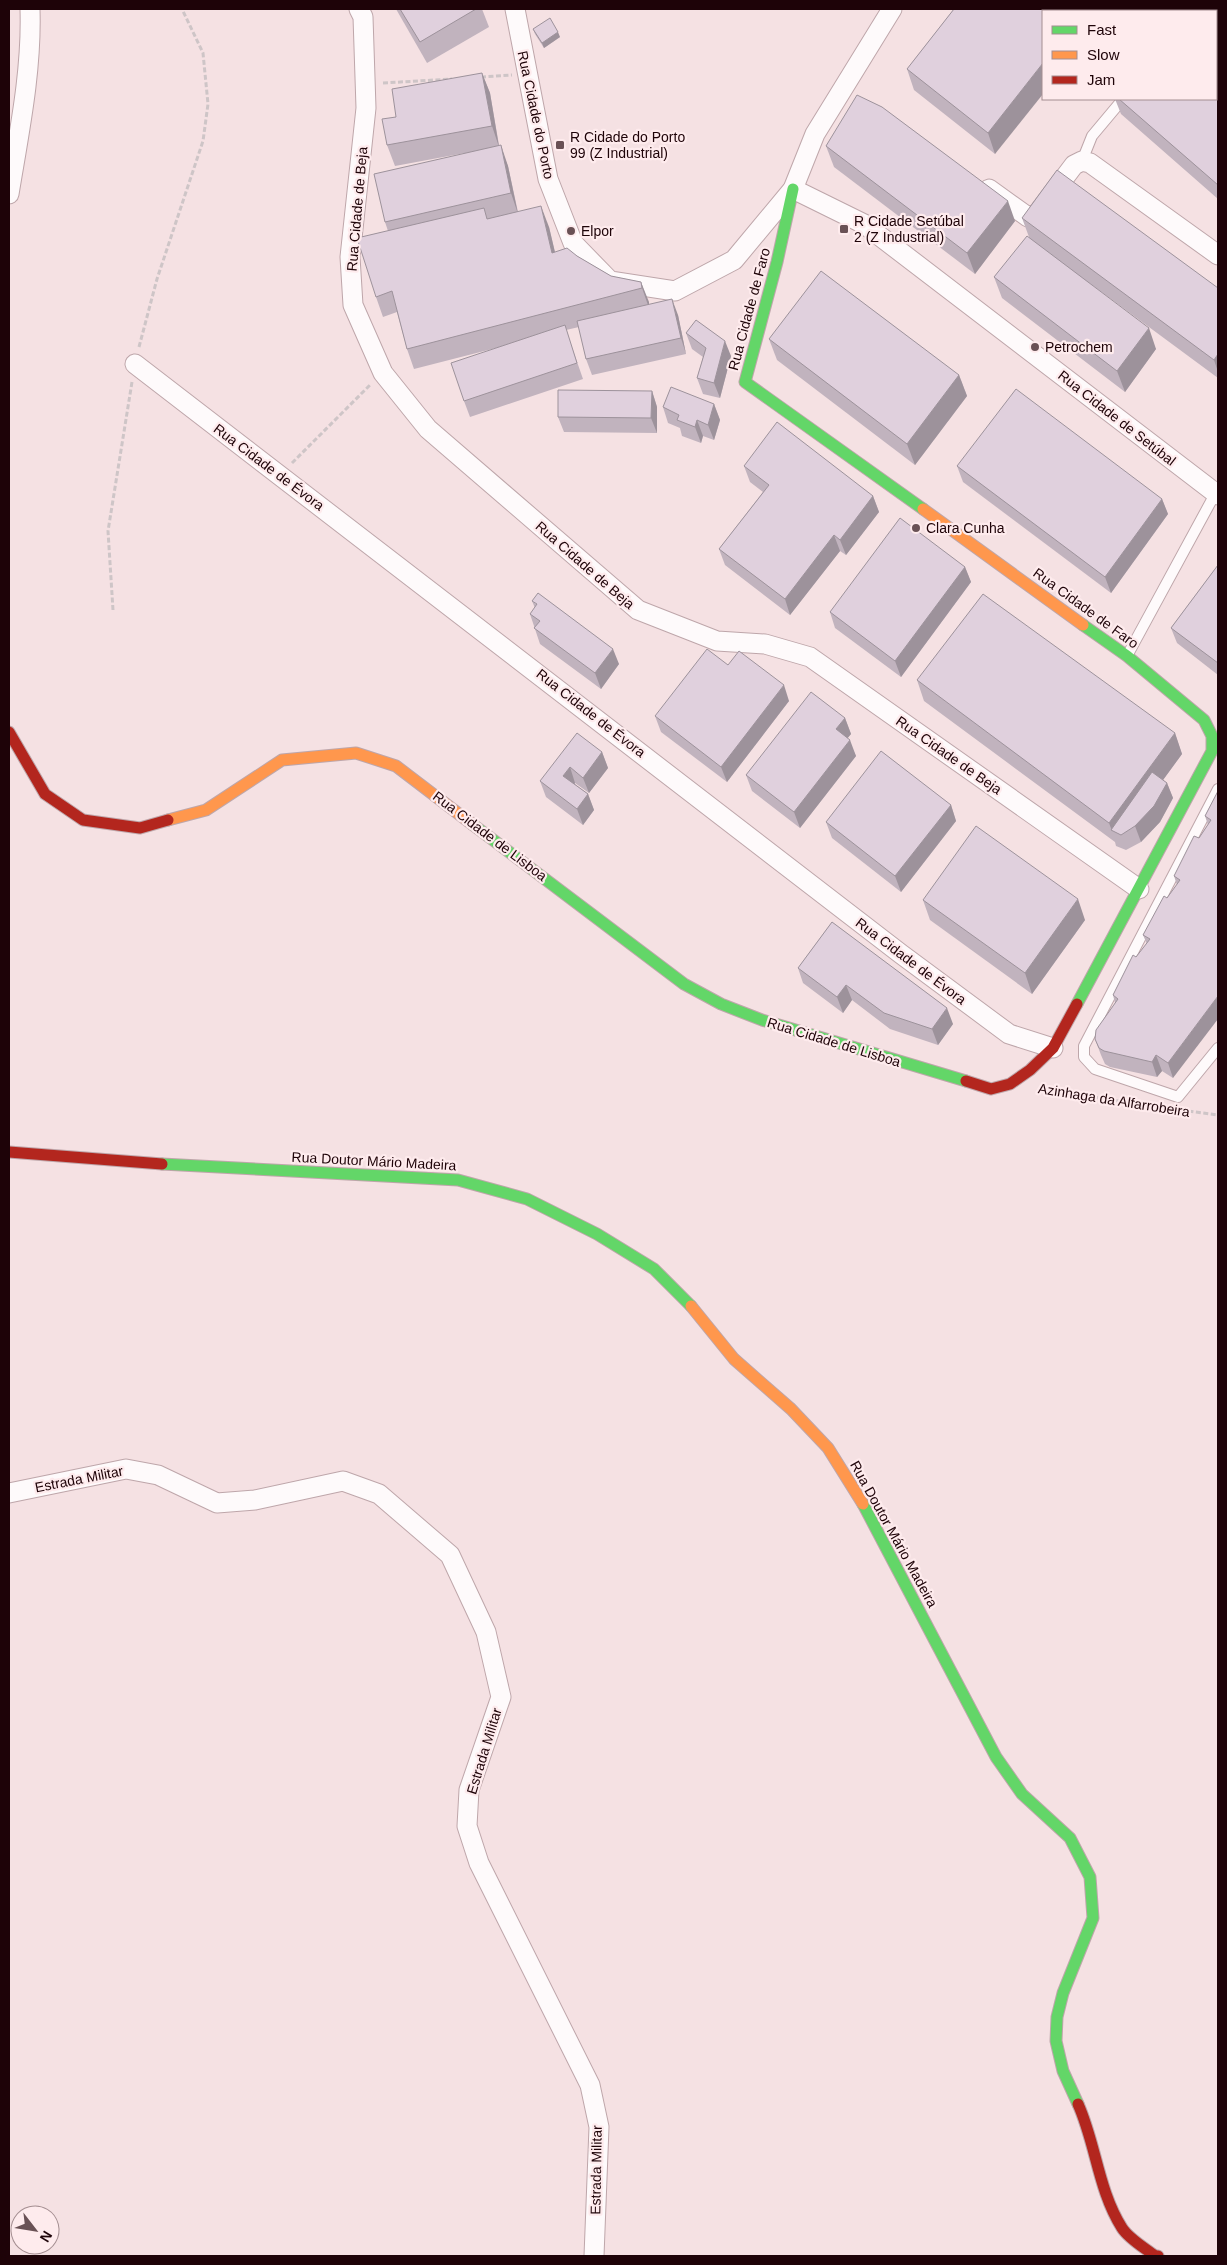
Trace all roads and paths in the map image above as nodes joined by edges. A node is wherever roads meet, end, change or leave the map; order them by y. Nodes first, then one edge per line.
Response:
1 (30, 9) edge
2 (182, 9) edge
3 (359, 9) edge
4 (515, 9) edge
5 (892, 9) edge
6 (527, 73) junction
7 (472, 77) edge
8 (462, 78) edge
9 (365, 84) junction
10 (1123, 100) edge
11 (1082, 161) junction
12 (974, 178) edge
13 (793, 189) junction
14 (9, 194) edge
15 (1218, 255) edge
16 (136, 364) junction
17 (382, 374) junction
18 (280, 475) junction
19 (1217, 492) edge
20 (113, 610) dead end
21 (1127, 656) junction
22 (9, 732) edge
23 (1215, 737) edge
24 (1218, 789) edge
25 (1139, 889) junction
26 (1053, 1048) junction
27 (1218, 1048) edge
28 (1038, 1088) dead end
29 (991, 1089) joint
30 (1169, 1108) dead end
31 (1179, 1110) dead end
32 (1218, 1116) edge
33 (9, 1152) edge
34 (9, 1493) edge
35 (594, 2256) edge
36 (1158, 2256) edge

1 - 14 street
2 - 16 path
3 - 9 street, Rua Cidade de Beja
4 - 6 street, Rua Cidade do Porto
5 - 13 street, Rua Cidade do Porto
6 - 7 path
6 - 13 street, Rua Cidade do Porto
8 - 9 path
9 - 17 street, Rua Cidade de Beja
10 - 11 lane
11 - 12 street
11 - 15 street
13 - 19 street, Rua Cidade de Setúbal
13 - 21 street, Rua Cidade de Faro
16 - 18 street, Rua Cidade de Évora
16 - 20 path
17 - 18 path
17 - 25 street, Rua Cidade de Beja
18 - 26 street, Rua Cidade de Évora
19 - 21 lane
21 - 23 street, Rua Cidade de Faro
22 - 29 street, Rua Cidade de Lisboa
23 - 25 street, Rua Cidade de Faro
24 - 27 lane
25 - 26 street, Rua Cidade de Faro
26 - 29 street, Rua Cidade de Faro
28 - 30 path, Azinhaga da Alfarrobeira
31 - 32 path, Azinhaga da Alfarrobeira
33 - 36 street, Rua Doutor Mário Madeira
34 - 35 street, Estrada Militar

